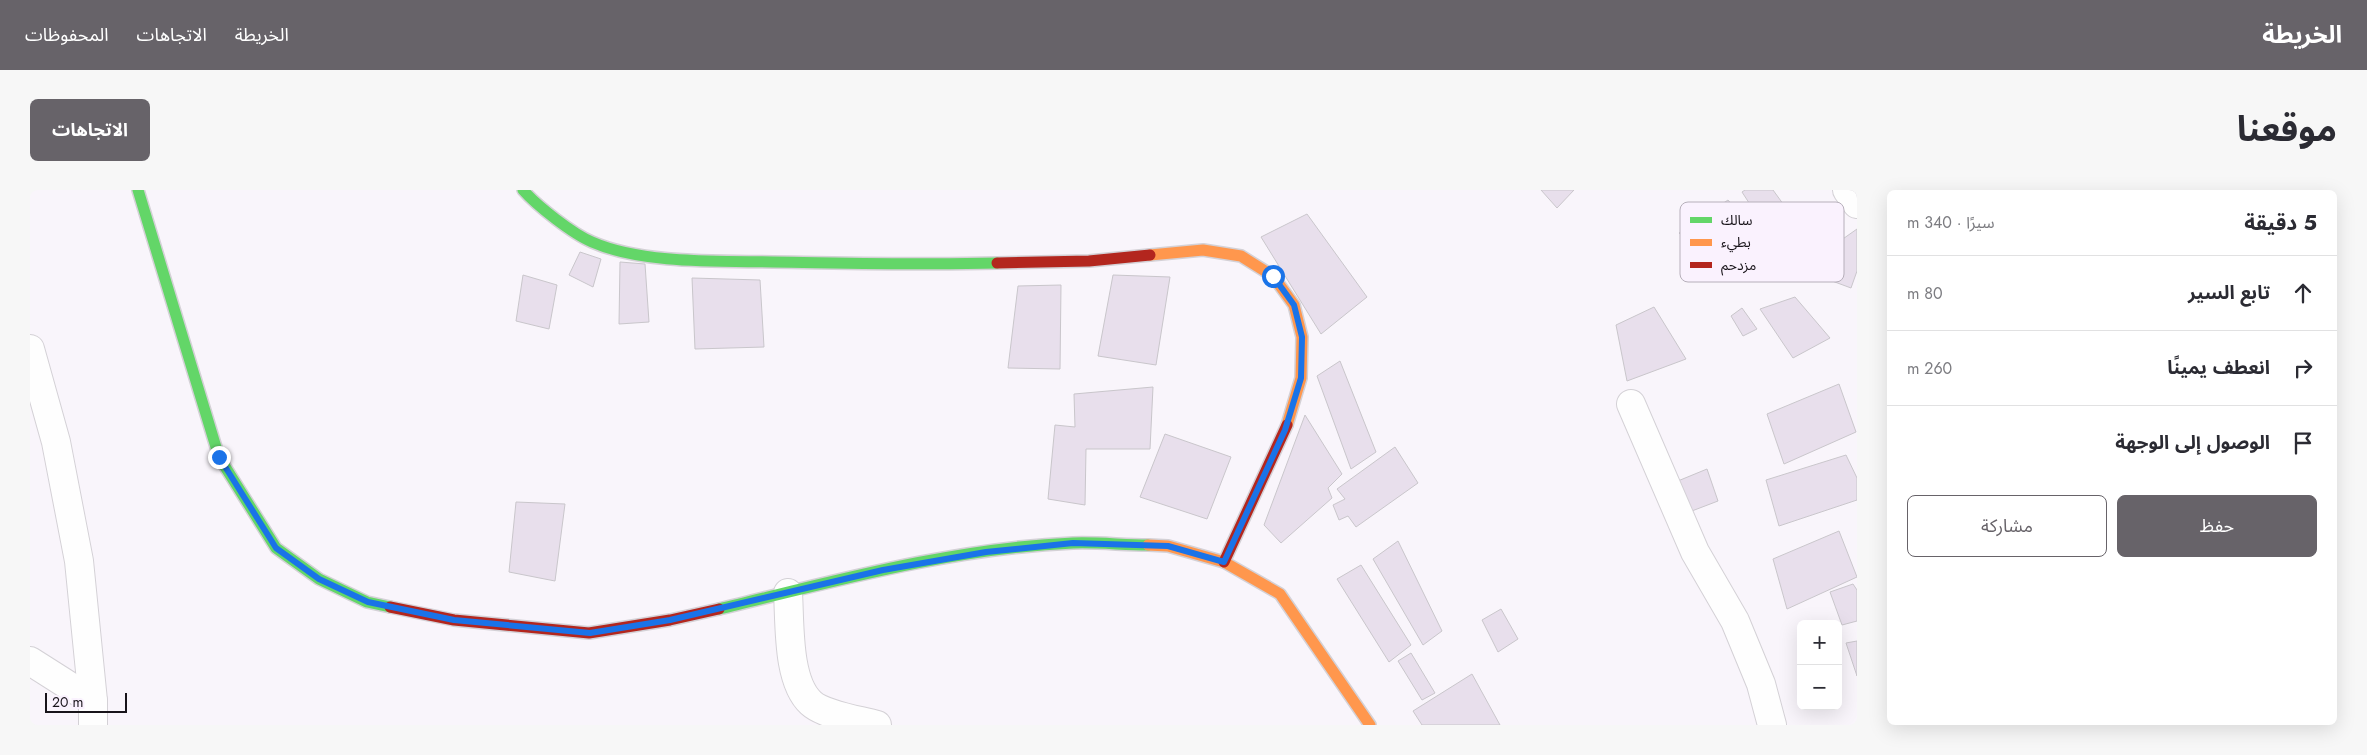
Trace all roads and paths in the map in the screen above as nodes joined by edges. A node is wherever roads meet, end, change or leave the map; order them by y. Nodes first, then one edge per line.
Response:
1 (138, 190) edge
2 (523, 190) edge
3 (1847, 190) edge
4 (1857, 204) edge
5 (30, 349) edge
6 (1631, 404) dead end
7 (1224, 562) junction
8 (788, 593) junction
9 (30, 661) edge
10 (93, 713) edge
11 (877, 725) edge
12 (1370, 725) edge
13 (1772, 725) edge

1 - 8 street
2 - 7 street
3 - 4 street
5 - 10 street
6 - 13 street
7 - 8 street
7 - 12 street
8 - 11 street
9 - 10 street

